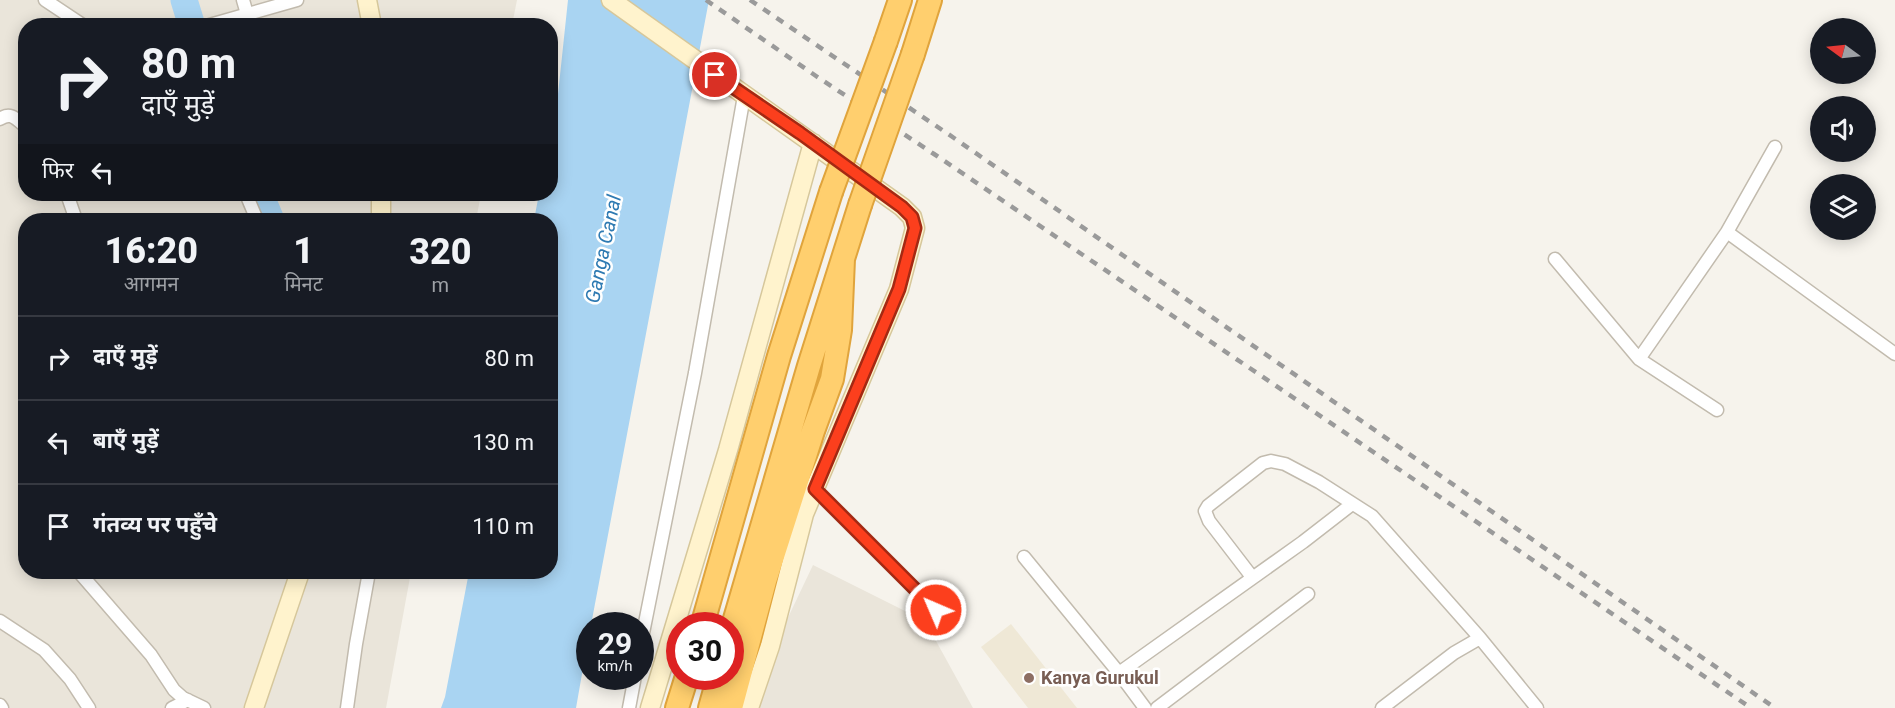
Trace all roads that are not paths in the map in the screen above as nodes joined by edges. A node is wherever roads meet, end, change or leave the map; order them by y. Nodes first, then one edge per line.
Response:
1 (45, 0) edge
2 (243, 0) edge
3 (297, 0) edge
4 (367, 0) edge
5 (611, 0) edge
6 (900, 0) edge
7 (930, 0) edge
8 (248, 14) junction
9 (72, 18) edge
10 (234, 18) edge
11 (370, 18) edge
12 (738, 92) junction
13 (0, 119) edge
14 (18, 120) edge
15 (813, 143) junction
16 (1775, 147) dead end
17 (1727, 232) junction
18 (843, 259) junction
19 (1555, 259) dead end
20 (1895, 354) edge
21 (1639, 359) junction
22 (1717, 410) dead end
23 (815, 489) junction
24 (1352, 504) junction
25 (1024, 557) dead end
26 (1252, 577) junction
27 (85, 579) edge
28 (298, 579) edge
29 (368, 579) edge
30 (1308, 594) dead end
31 (936, 610) dead end
32 (647, 612) edge
33 (706, 612) edge
34 (737, 612) edge
35 (0, 621) edge
36 (1480, 638) junction
37 (1119, 673) junction
38 (632, 690) edge
39 (683, 690) edge
40 (715, 690) edge
41 (188, 700) junction
42 (89, 708) edge
43 (172, 708) edge
44 (204, 708) edge
45 (254, 708) edge
46 (347, 708) edge
47 (628, 708) edge
48 (650, 708) edge
49 (677, 708) edge
50 (710, 708) edge
51 (731, 708) edge
52 (749, 708) edge
53 (1145, 708) edge
54 (1157, 708) edge
55 (1382, 708) edge
56 (1537, 708) edge

1 - 9 street
2 - 8 street
3 - 8 street
4 - 11 street
5 - 12 street
6 - 33 highway, bridge
7 - 18 highway, bridge
8 - 10 street
12 - 15 street
12 - 32 street
13 - 14 street
15 - 23 street
15 - 48 street
16 - 17 street
17 - 20 street
17 - 21 street
18 - 34 highway
18 - 51 highway
19 - 21 street
21 - 22 street
23 - 31 street
23 - 52 street
24 - 26 street
24 - 26 street
24 - 36 street
25 - 37 street
26 - 37 street
27 - 41 street
28 - 45 street
29 - 46 street
30 - 54 street
35 - 42 street
36 - 55 street
36 - 56 street
37 - 53 street
38 - 47 street
39 - 49 highway
40 - 50 highway
41 - 43 street
41 - 44 street

